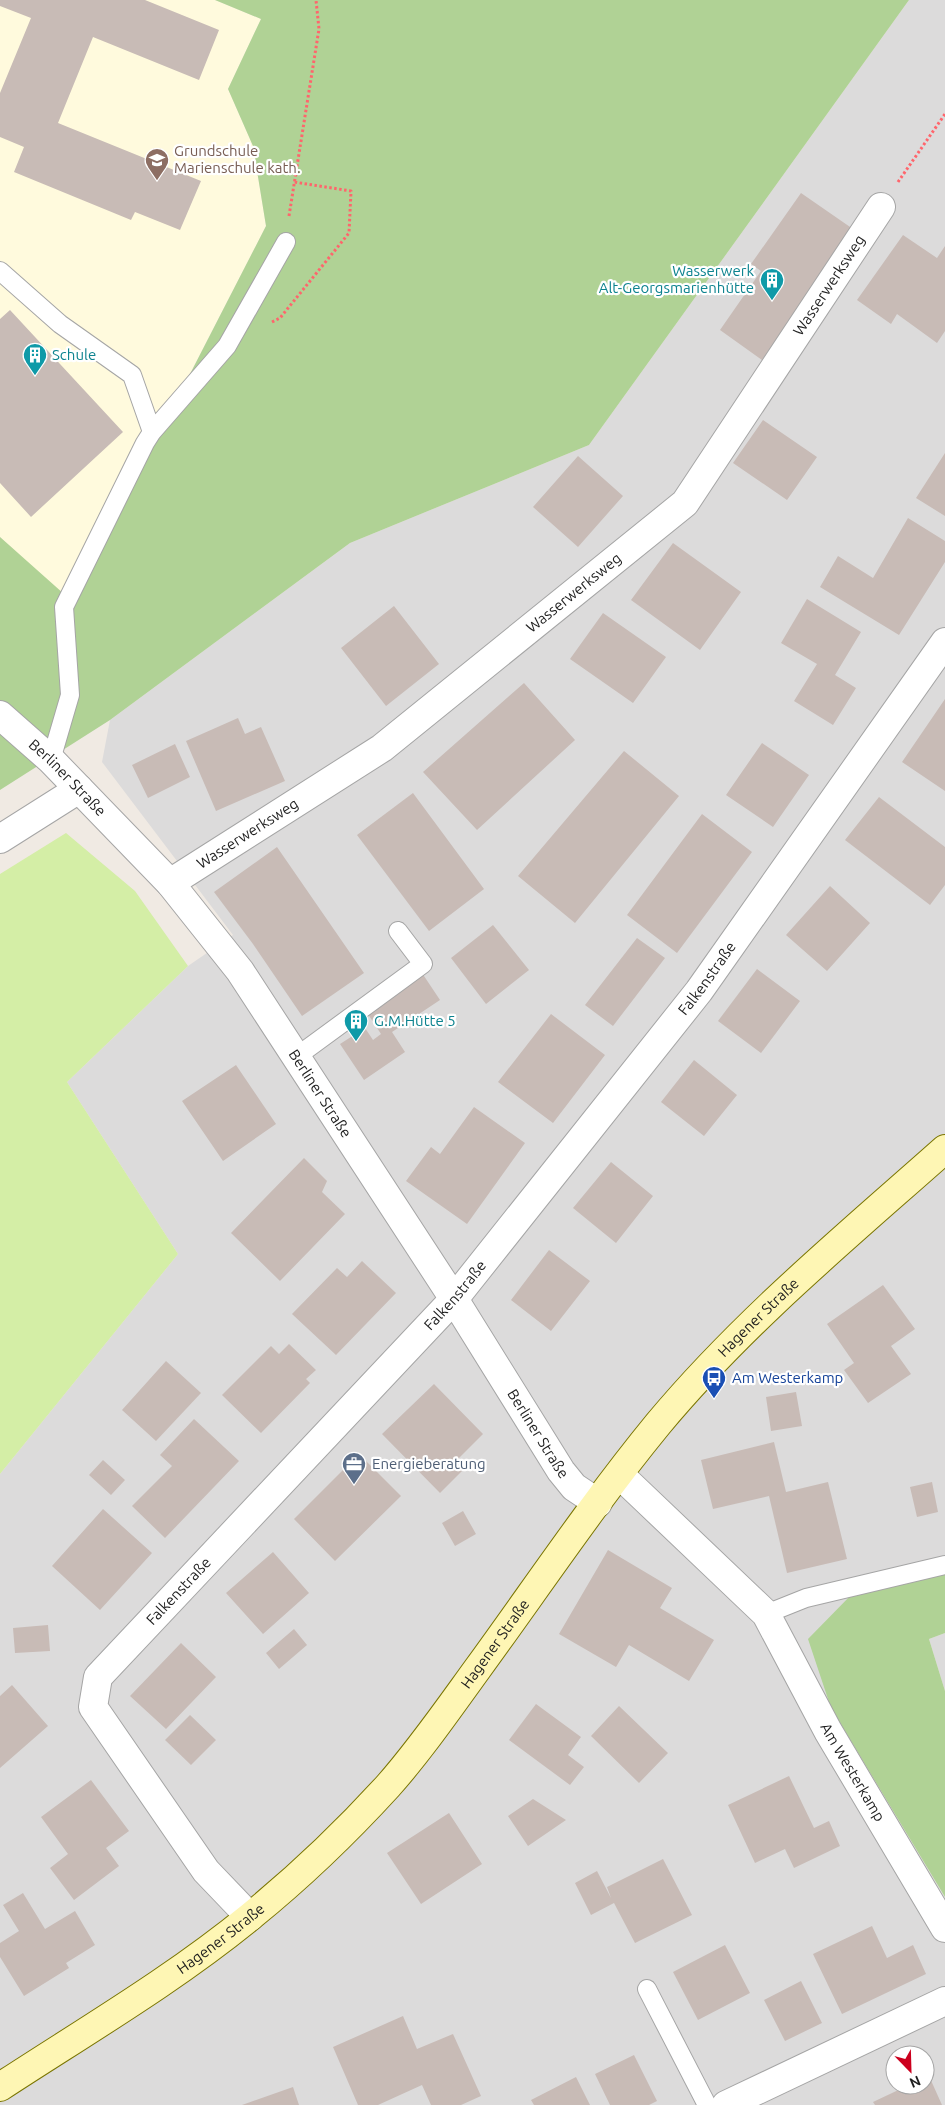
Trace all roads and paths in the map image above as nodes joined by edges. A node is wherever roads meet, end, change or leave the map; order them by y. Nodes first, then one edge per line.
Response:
1 (316, 0) edge
2 (945, 114) edge
3 (881, 207) joint
4 (286, 242) joint
5 (0, 271) edge
6 (152, 432) junction
7 (945, 642) edge
8 (0, 714) edge
9 (51, 760) junction
10 (79, 789) junction
11 (0, 839) edge
12 (170, 883) junction
13 (398, 931) dead end
14 (296, 1057) junction
15 (945, 1149) edge
16 (454, 1299) junction
17 (620, 1475) junction
18 (598, 1503) junction
19 (945, 1565) edge
20 (766, 1614) junction
21 (250, 1917) junction
22 (945, 1928) edge
23 (647, 1989) dead end
24 (945, 2001) edge
25 (0, 2087) edge
26 (706, 2105) edge
27 (726, 2105) edge

1 - 4 path
2 - 3 path
3 - 12 street, Wasserwerksweg
4 - 6 lane
5 - 6 lane
6 - 9 lane
7 - 16 street, Falkenstraße
8 - 9 street, Berliner Straße
9 - 10 street, Berliner Straße
10 - 11 street
10 - 12 street, Berliner Straße
12 - 14 street, Berliner Straße
13 - 14 lane
14 - 16 street, Berliner Straße
15 - 17 main road, Hagener Straße
16 - 18 street, Berliner Straße
16 - 21 street, Falkenstraße
17 - 18 main road, Hagener Straße
17 - 20 street, Am Westerkamp
18 - 21 main road, Hagener Straße
19 - 20 lane
20 - 22 street, Am Westerkamp
21 - 25 main road, Hagener Straße
23 - 26 lane
24 - 27 street

